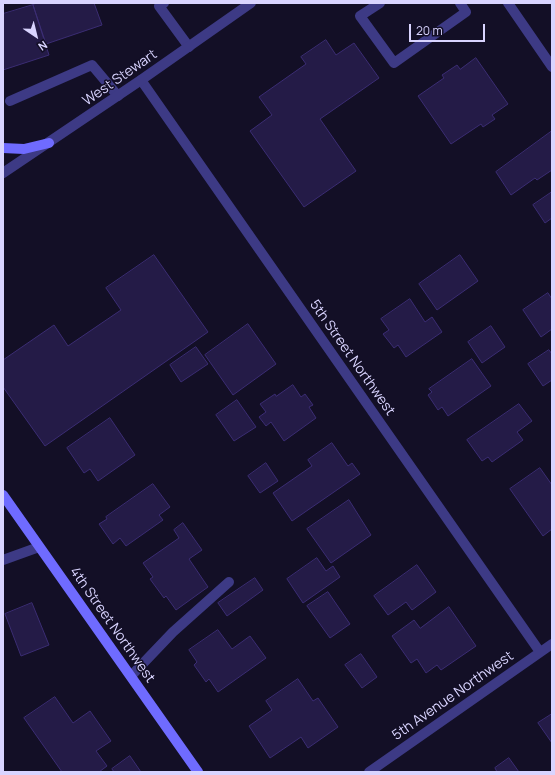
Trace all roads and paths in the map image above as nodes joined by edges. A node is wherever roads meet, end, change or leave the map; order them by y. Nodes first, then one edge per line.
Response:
1 (164, 3) edge
2 (251, 3) edge
3 (380, 3) edge
4 (460, 3) edge
5 (508, 3) edge
6 (189, 47) junction
7 (552, 67) edge
8 (141, 80) junction
9 (118, 96) junction
10 (10, 101) dead end
11 (49, 143) junction
12 (3, 148) edge
13 (3, 173) edge
14 (3, 495) edge
15 (39, 547) junction
16 (3, 560) edge
17 (229, 582) dead end
18 (552, 644) edge
19 (540, 652) junction
20 (131, 676) junction
21 (198, 772) edge
22 (369, 772) edge

1 - 6 street
2 - 6 street, West Stewart
3 - 4 street
5 - 7 street
6 - 8 street, West Stewart
8 - 9 street, West Stewart
8 - 19 street, 5th Street Northwest
9 - 10 street
9 - 11 street, West Stewart
11 - 12 main road
11 - 13 street, West Stewart
14 - 15 main road, 4th Street Northwest
15 - 16 street
15 - 20 main road, 4th Street Northwest
17 - 20 street
18 - 19 street, 5th Avenue Northwest
19 - 22 street, 5th Avenue Northwest
20 - 21 main road, 4th Street Northwest

